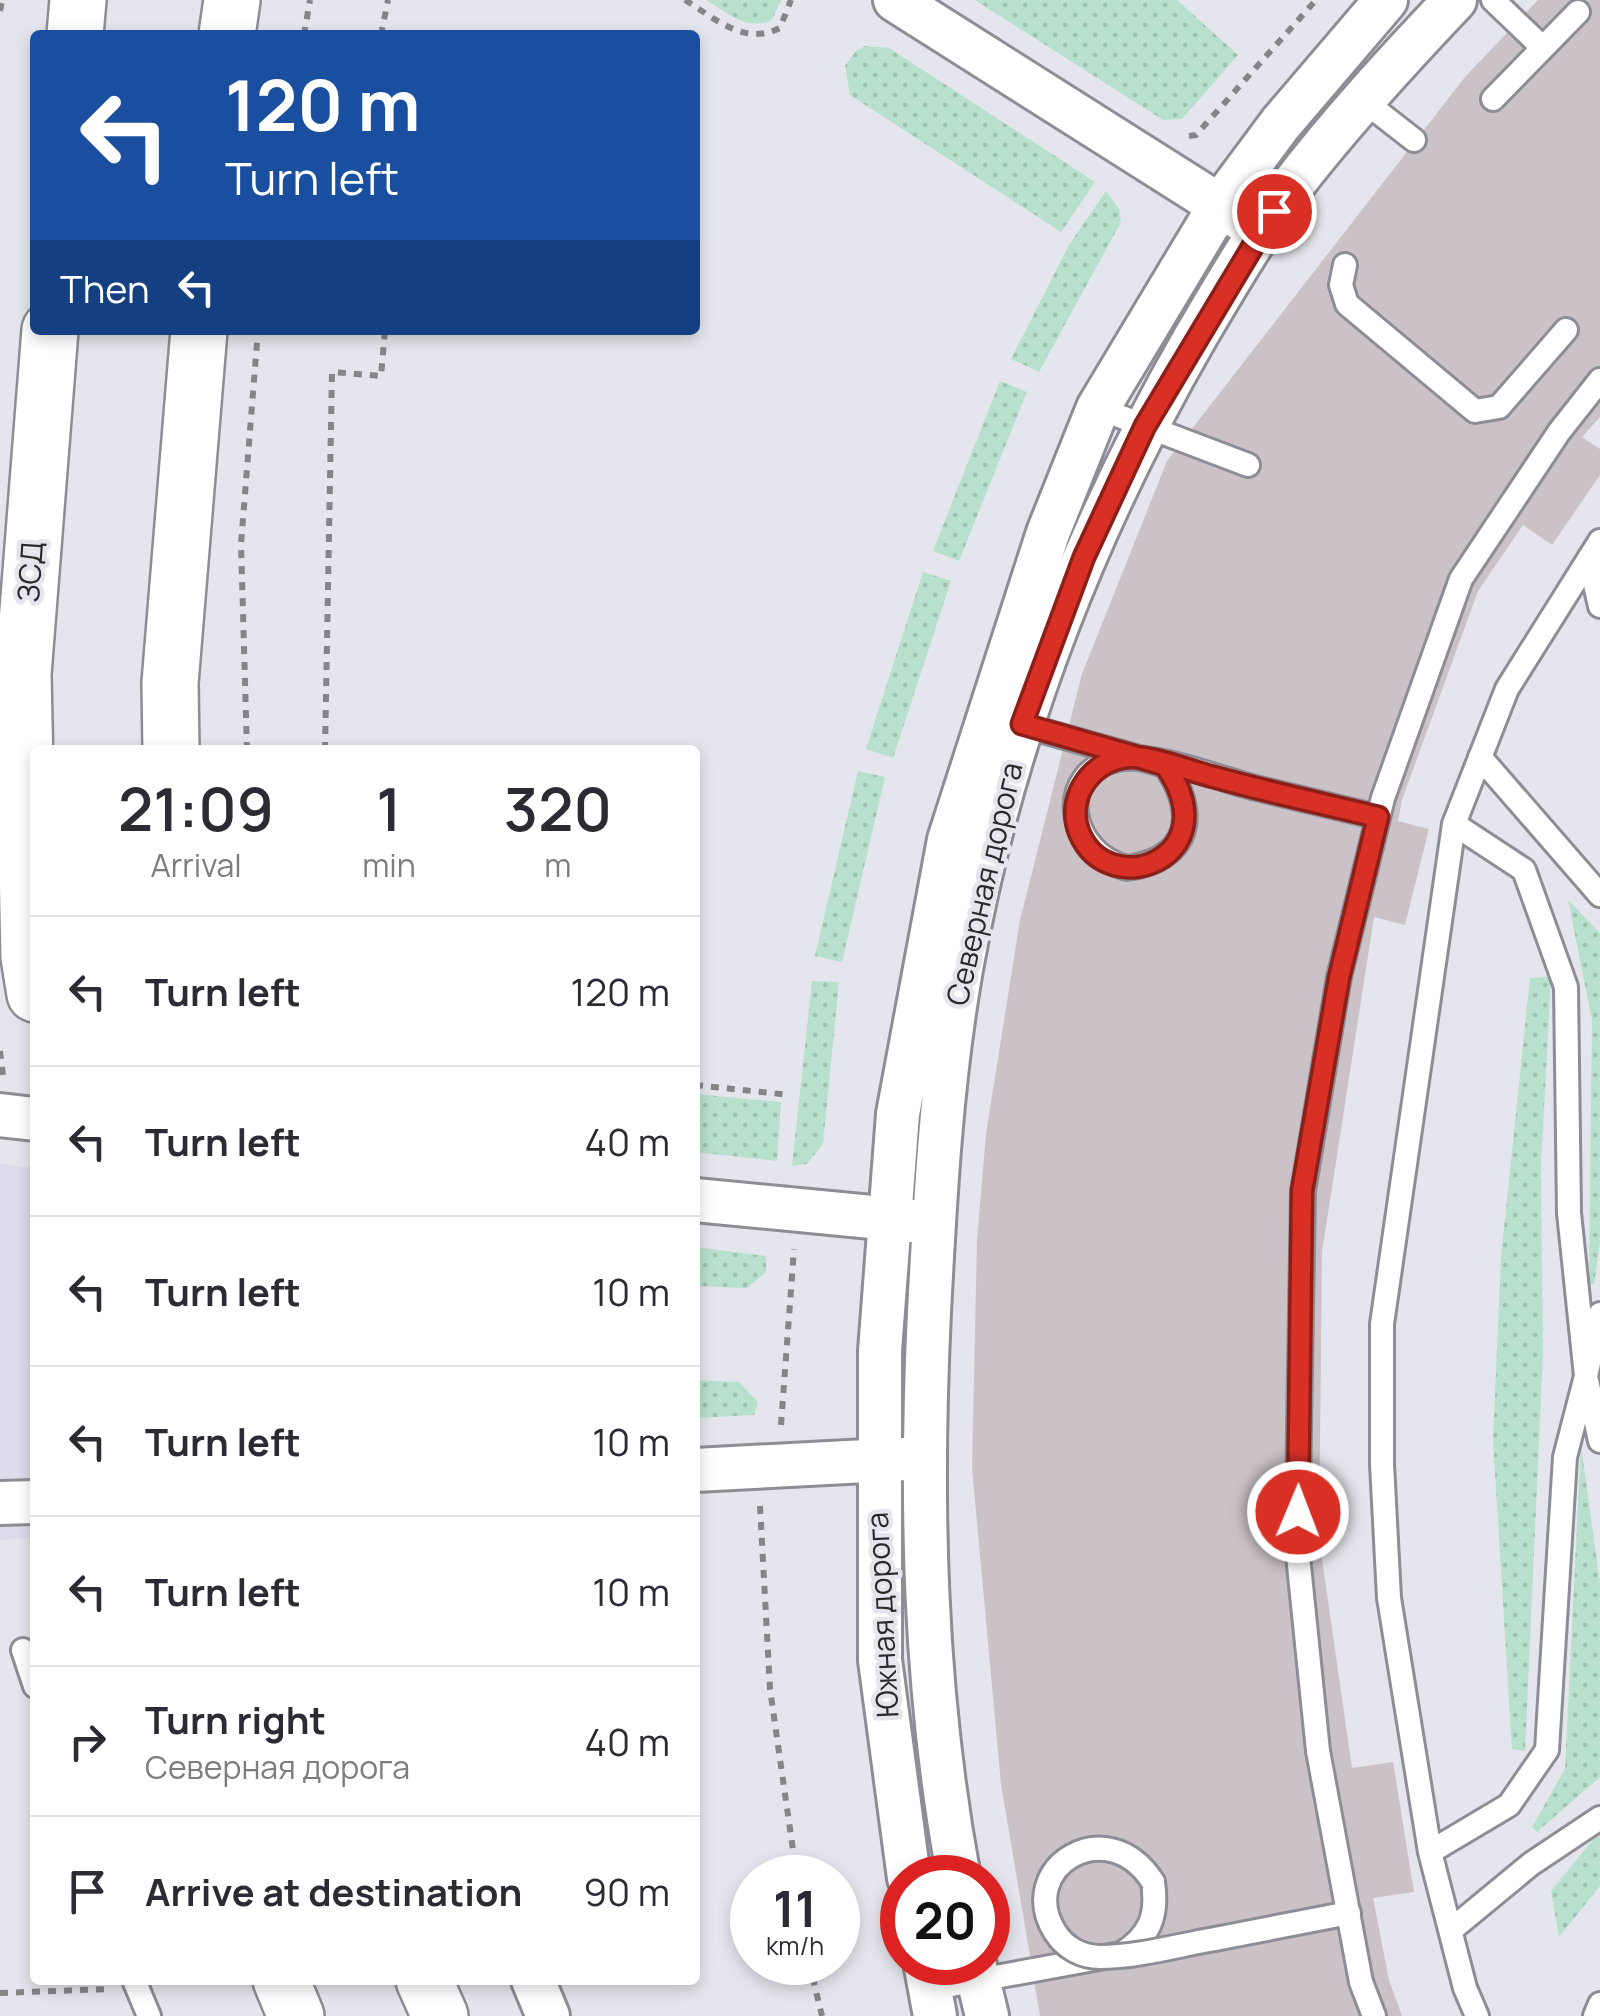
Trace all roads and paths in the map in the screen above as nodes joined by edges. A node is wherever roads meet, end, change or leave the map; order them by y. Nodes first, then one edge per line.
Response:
1 (2, 0) edge
2 (78, 0) edge
3 (232, 0) edge
4 (310, 0) edge
5 (388, 0) edge
6 (686, 0) edge
7 (791, 0) edge
8 (895, 0) edge
9 (1316, 0) edge
10 (1386, 0) edge
11 (1455, 0) edge
12 (1493, 0) edge
13 (0, 11) edge
14 (1578, 12) dead end
15 (75, 30) edge
16 (228, 30) edge
17 (305, 30) edge
18 (382, 30) edge
19 (1541, 46) junction
20 (1493, 99) dead end
21 (1364, 100) junction
22 (1178, 138) dead end
23 (1414, 140) dead end
24 (1220, 205) junction
25 (1260, 232) junction
26 (1344, 266) dead end
27 (1566, 330) dead end
28 (50, 335) edge
29 (199, 335) edge
30 (258, 335) edge
31 (385, 335) edge
32 (1600, 380) edge
33 (1098, 408) junction
34 (1145, 426) junction
35 (1248, 465) dead end
36 (1594, 549) edge
37 (1600, 606) edge
38 (1004, 721) junction
39 (171, 745) edge
40 (248, 745) edge
41 (325, 745) edge
42 (1480, 757) junction
43 (1378, 817) junction
44 (1454, 824) junction
45 (1600, 896) edge
46 (30, 964) edge
47 (700, 1086) edge
48 (790, 1095) dead end
49 (0, 1115) edge
50 (30, 1118) edge
51 (700, 1201) edge
52 (889, 1220) junction
53 (934, 1221) junction
54 (794, 1249) dead end
55 (1600, 1314) edge
56 (880, 1351) joint
57 (927, 1354) joint
58 (1586, 1376) junction
59 (781, 1426) dead end
60 (1600, 1441) edge
61 (924, 1458) junction
62 (876, 1461) junction
63 (700, 1470) edge
64 (760, 1500) dead end
65 (30, 1502) edge
66 (0, 1503) edge
67 (22, 1650) dead end
68 (30, 1672) edge
69 (1600, 1818) edge
70 (1430, 1852) junction
71 (793, 1855) edge
72 (906, 1855) edge
73 (955, 1855) edge
74 (1348, 1914) junction
75 (1450, 1930) junction
76 (120, 1985) edge
77 (135, 1985) edge
78 (283, 1985) edge
79 (426, 1985) edge
80 (535, 1985) edge
81 (815, 1985) edge
82 (980, 1987) edge
83 (930, 1989) edge
84 (0, 1993) edge
85 (1600, 2004) edge
86 (148, 2016) edge
87 (296, 2016) edge
88 (440, 2016) edge
89 (548, 2016) edge
90 (822, 2016) edge
91 (1374, 2016) edge
92 (1477, 2016) edge
93 (1595, 2016) edge

1 - 13 path
2 - 15 highway
3 - 16 highway
4 - 17 path
5 - 18 path
6 - 7 path
8 - 24 street
9 - 22 path
10 - 24 street, Северная дорога
11 - 21 street, Северная дорога
12 - 19 lane
14 - 19 lane
19 - 20 lane
21 - 23 lane
21 - 25 street, Северная дорога
24 - 25 street
24 - 33 street, Северная дорога
25 - 34 street, Северная дорога
26 - 27 lane
28 - 46 highway, ЗСД
29 - 39 highway
30 - 40 path
31 - 41 path
32 - 43 lane
33 - 34 lane
33 - 38 street, Северная дорога
34 - 35 lane
34 - 38 street, Северная дорога
36 - 37 lane
36 - 42 lane
38 - 43 lane, bridge
38 - 52 street, Северная дорога
38 - 53 street, Северная дорога
42 - 44 lane
42 - 45 lane
43 - 74 lane
44 - 58 lane
44 - 70 lane
47 - 48 path
49 - 50 street
51 - 52 street
52 - 53 street
52 - 56 street, Северная дорога
53 - 57 street, Северная дорога
54 - 59 path
55 - 58 lane
56 - 62 street, Южная дорога
57 - 61 street, Южная дорога
58 - 60 lane
58 - 70 lane
61 - 62 street
61 - 73 street, Южная дорога
62 - 63 street
62 - 72 street, Южная дорога
64 - 71 path
65 - 66 street
67 - 68 lane
69 - 75 lane
70 - 75 lane
74 - 82 lane, bridge
74 - 91 lane
75 - 92 lane
76 - 84 path
77 - 86 lane
78 - 87 highway
79 - 88 highway
80 - 89 street
81 - 90 path
82 - 83 lane
85 - 93 lane

